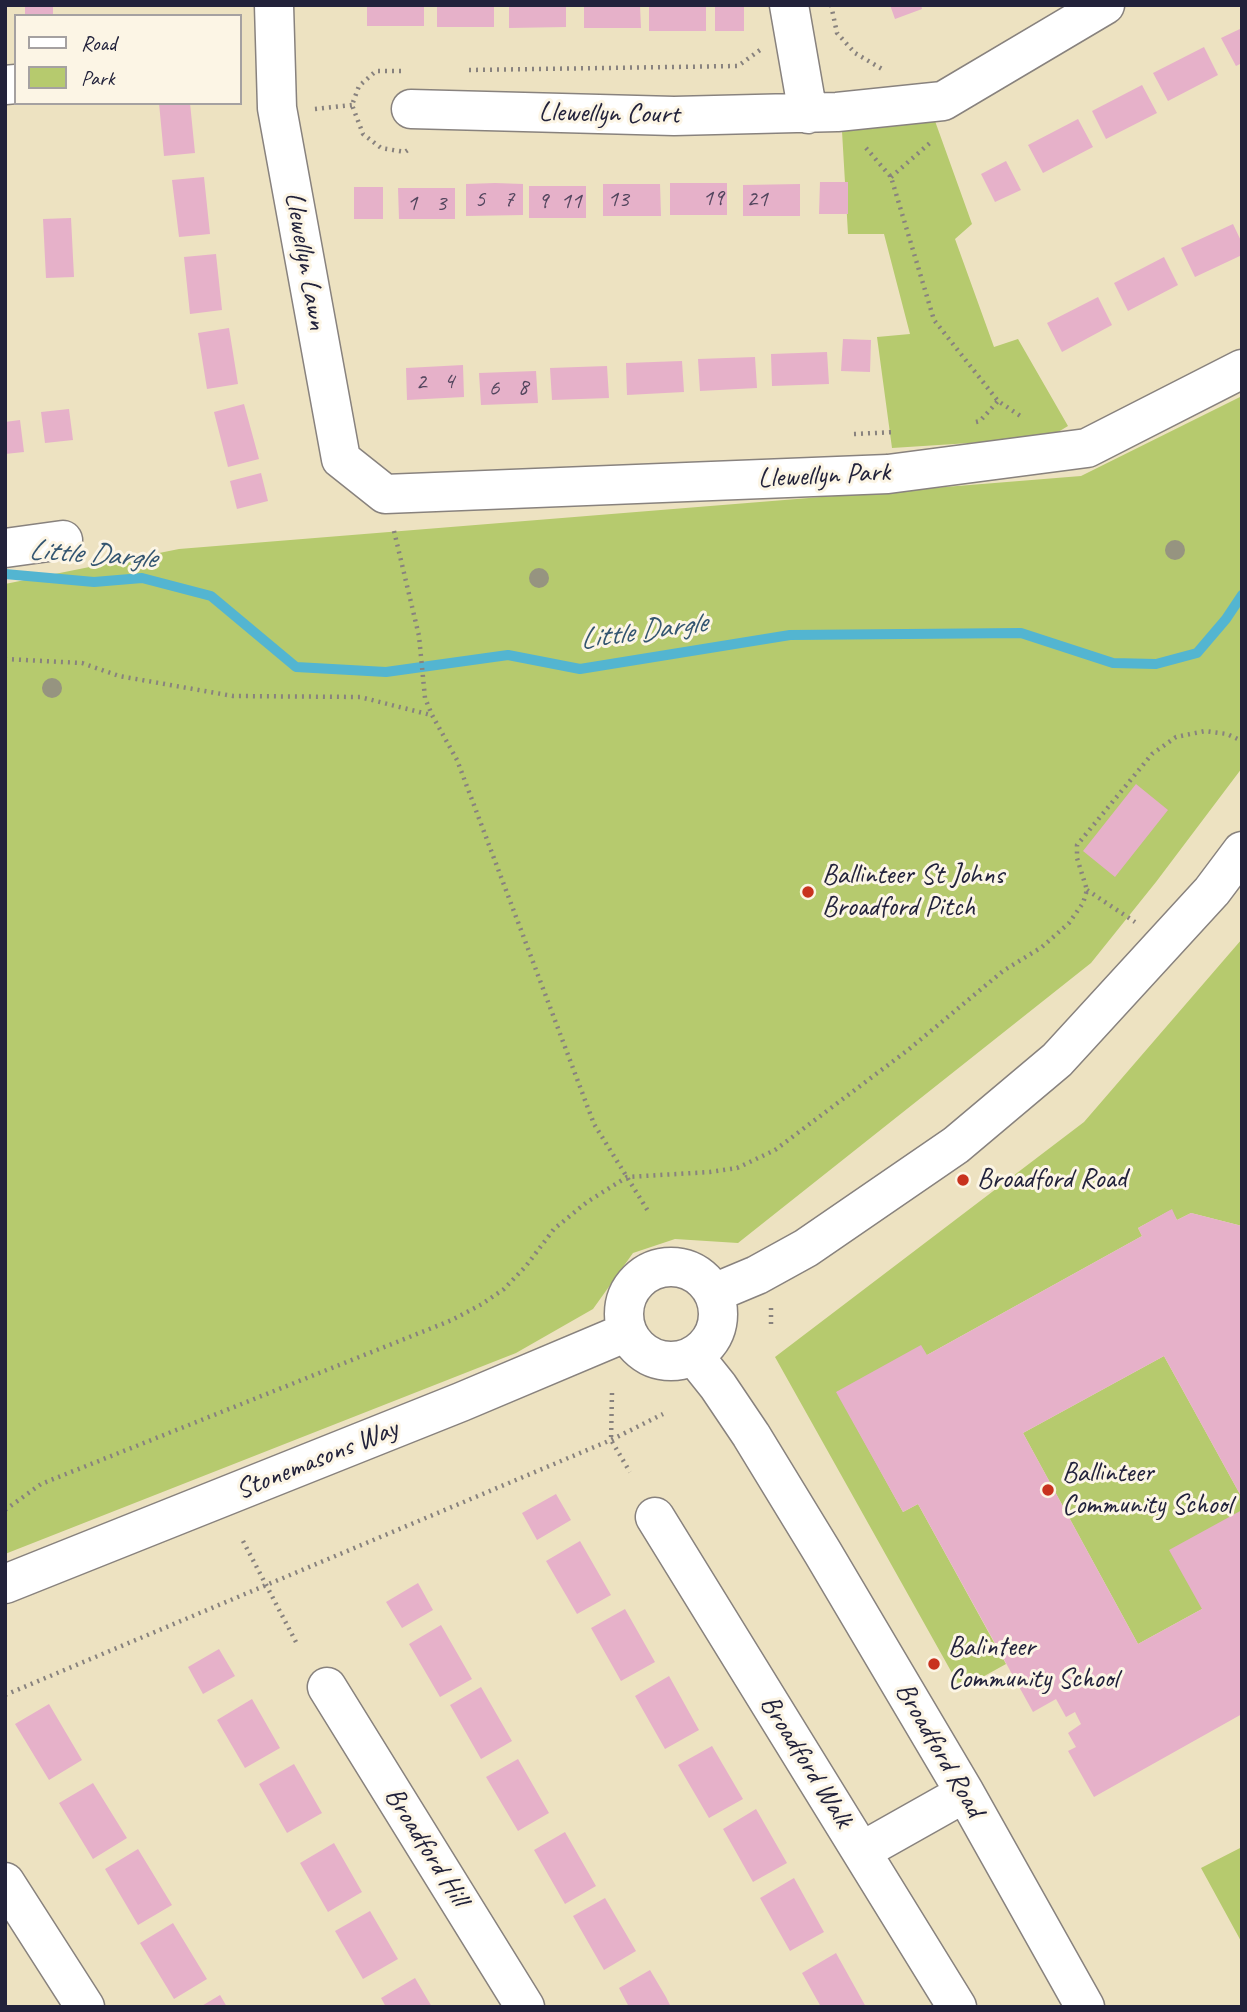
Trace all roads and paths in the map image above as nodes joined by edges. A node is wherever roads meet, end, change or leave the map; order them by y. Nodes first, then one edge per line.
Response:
1 (274, 5) edge
2 (789, 5) edge
3 (831, 5) edge
4 (1105, 5) edge
5 (888, 72) dead end
6 (314, 95) dead end
7 (352, 105) dead end
8 (315, 109) junction
9 (411, 109) dead end
10 (822, 113) junction
11 (317, 122) dead end
12 (1242, 369) edge
13 (998, 401) junction
14 (1019, 415) dead end
15 (967, 423) dead end
16 (901, 432) dead end
17 (846, 435) dead end
18 (389, 512) junction
19 (63, 540) dead end
20 (5, 548) edge
21 (5, 659) edge
22 (432, 715) junction
23 (1242, 741) edge
24 (1242, 851) edge
25 (1087, 890) junction
26 (1135, 922) dead end
27 (627, 1177) junction
28 (648, 1211) dead end
29 (714, 1293) junction
30 (627, 1332) junction
31 (694, 1356) junction
32 (612, 1393) dead end
33 (663, 1414) dead end
34 (611, 1440) junction
35 (630, 1472) dead end
36 (5, 1510) edge
37 (655, 1517) dead end
38 (243, 1541) dead end
39 (5, 1584) edge
40 (266, 1585) junction
41 (296, 1642) dead end
42 (327, 1687) dead end
43 (5, 1695) edge
44 (965, 1793) junction
45 (862, 1852) junction
46 (5, 1882) edge
47 (85, 2007) edge
48 (525, 2007) edge
49 (957, 2007) edge
50 (1085, 2007) edge

1 - 18 street, Llewellyn Lawn
2 - 10 street
3 - 5 path
4 - 10 street, Llewellyn Court
6 - 8 path
7 - 8 path
8 - 11 path
9 - 10 street, Llewellyn Court
10 - 13 path
12 - 18 street, Llewellyn Park
13 - 14 path
13 - 15 path
16 - 17 path
18 - 22 path
19 - 20 street
21 - 22 path
22 - 27 path
23 - 25 path
24 - 29 street
25 - 26 path
25 - 27 path
27 - 28 path
27 - 36 path
29 - 30 street
29 - 31 street
30 - 31 street
30 - 39 street, Stonemasons Way
31 - 44 street, Broadford Road
32 - 34 path
33 - 34 path
34 - 35 path
34 - 40 path
37 - 45 street, Broadford Walk
38 - 40 path
40 - 41 path
40 - 43 path
42 - 48 street, Broadford Hill
44 - 45 street
44 - 50 street, Broadford Road
45 - 49 street, Broadford Walk
46 - 47 street

